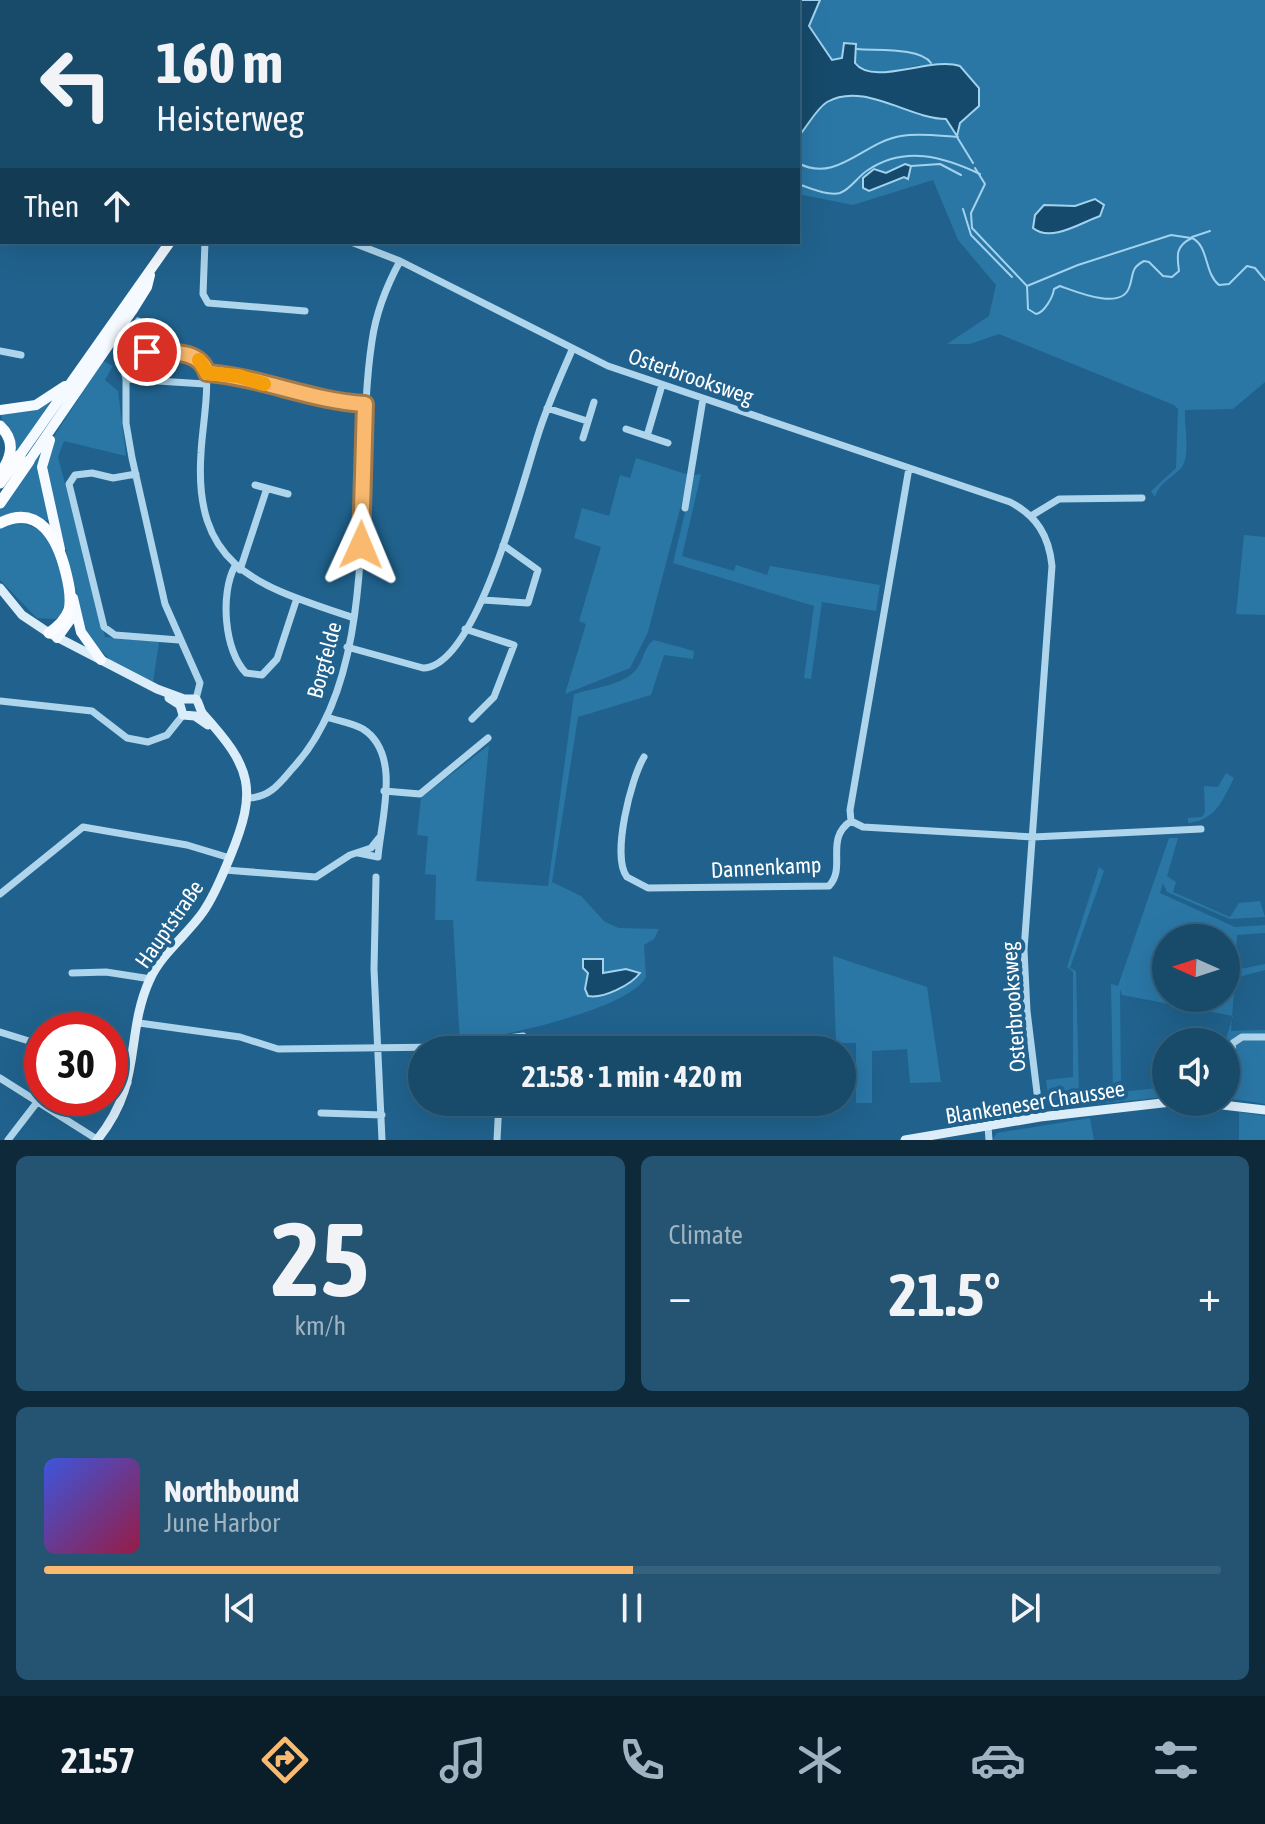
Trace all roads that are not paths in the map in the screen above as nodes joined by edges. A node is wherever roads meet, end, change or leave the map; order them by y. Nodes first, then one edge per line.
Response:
1 (169, 244) edge
2 (205, 244) edge
3 (356, 244) edge
4 (400, 261) junction
5 (151, 273) junction
6 (305, 311) dead end
7 (138, 321) dead end
8 (572, 350) junction
9 (0, 351) edge
10 (147, 352) dead end
11 (21, 355) dead end
12 (207, 373) junction
13 (126, 379) junction
14 (73, 380) junction
15 (205, 384) junction
16 (662, 385) junction
17 (703, 399) junction
18 (594, 402) dead end
19 (365, 404) junction
20 (547, 408) junction
21 (0, 410) edge
22 (63, 413) junction
23 (587, 421) junction
24 (0, 426) edge
25 (626, 429) dead end
26 (647, 436) junction
27 (583, 438) dead end
28 (668, 443) dead end
29 (25, 458) junction
30 (909, 468) junction
31 (0, 474) edge
32 (136, 474) junction
33 (0, 483) edge
34 (255, 485) dead end
35 (267, 488) junction
36 (288, 494) dead end
37 (1142, 498) dead end
38 (0, 503) edge
39 (685, 508) dead end
40 (1031, 516) junction
41 (0, 523) edge
42 (503, 545) junction
43 (61, 555) junction
44 (238, 568) junction
45 (0, 588) edge
46 (69, 589) junction
47 (297, 598) junction
48 (483, 600) junction
49 (76, 611) junction
50 (354, 618) junction
51 (465, 629) junction
52 (53, 635) junction
53 (179, 640) junction
54 (347, 647) junction
55 (101, 660) junction
56 (196, 699) junction
57 (0, 701) edge
58 (183, 706) junction
59 (198, 713) junction
60 (327, 717) junction
61 (472, 719) dead end
62 (488, 738) dead end
63 (644, 757) dead end
64 (384, 791) junction
65 (249, 798) junction
66 (851, 821) junction
67 (1201, 829) dead end
68 (1033, 837) junction
69 (230, 858) junction
70 (225, 870) junction
71 (376, 877) dead end
72 (0, 894) edge
73 (72, 973) dead end
74 (151, 979) junction
75 (139, 1023) junction
76 (0, 1032) edge
77 (1265, 1037) edge
78 (1240, 1038) edge
79 (24, 1039) edge
80 (377, 1048) junction
81 (408, 1048) edge
82 (0, 1078) edge
83 (128, 1083) edge
84 (24, 1093) edge
85 (1152, 1103) edge
86 (1240, 1106) edge
87 (1265, 1110) edge
88 (321, 1113) dead end
89 (382, 1115) junction
90 (26, 1116) edge
91 (61, 1116) edge
92 (114, 1116) edge
93 (498, 1116) edge
94 (1040, 1117) junction
95 (988, 1126) junction
96 (8, 1140) edge
97 (98, 1140) edge
98 (382, 1140) edge
99 (497, 1140) edge
100 (905, 1140) edge
101 (989, 1140) edge

1 - 5 main road
2 - 6 street
3 - 4 street, Osterbrooksweg
4 - 8 street, Osterbrooksweg
4 - 19 street, Borgfelde
5 - 14 main road
5 - 22 main road
7 - 13 street
8 - 16 street, Osterbrooksweg
8 - 20 street
9 - 11 street
10 - 12 street
12 - 15 street
12 - 19 street
13 - 15 street
13 - 32 street
14 - 21 main road
14 - 29 main road
15 - 44 street
16 - 17 street, Osterbrooksweg
16 - 26 street
17 - 30 street, Osterbrooksweg
17 - 39 street
18 - 23 street
19 - 50 street, Borgfelde
20 - 23 street
20 - 42 street
22 - 29 main road
22 - 43 main road
23 - 27 street
24 - 31 highway
25 - 26 street
26 - 28 street
29 - 33 highway
29 - 38 highway
30 - 40 street, Osterbrooksweg
30 - 66 street
32 - 53 street
32 - 53 street
34 - 35 street
35 - 36 street
35 - 44 street
37 - 40 street
40 - 68 street, Osterbrooksweg
41 - 43 highway
42 - 48 street
42 - 48 street
43 - 46 highway
44 - 47 street
44 - 47 street
45 - 52 main road
46 - 49 main road
46 - 52 highway
47 - 50 street
48 - 51 street
49 - 52 main road
49 - 55 main road
50 - 54 street, Borgfelde
51 - 54 street
51 - 61 street
52 - 55 main road
53 - 56 street
54 - 60 street, Borgfelde
55 - 58 main road
56 - 58 main road
56 - 59 main road
57 - 58 street
58 - 59 main road
59 - 65 main road
60 - 64 street
60 - 65 street, Borgfelde
62 - 64 street
63 - 66 street, Dannenkamp
64 - 70 street
65 - 69 main road, Hauptstraße
66 - 68 street
67 - 68 street
68 - 94 street, Osterbrooksweg
69 - 70 main road, Hauptstraße
69 - 72 street
70 - 74 main road, Hauptstraße
71 - 80 street
73 - 74 street
74 - 75 main road, Hauptstraße
75 - 80 street
75 - 83 main road, Hauptstraße
76 - 79 street
77 - 78 street
80 - 81 street
80 - 89 street
82 - 84 street
85 - 94 main road, Blankeneser Chaussee
86 - 87 main road
88 - 89 street
89 - 98 street
90 - 96 street
91 - 97 street
92 - 97 main road, Hauptstraße
93 - 99 street
94 - 95 main road, Blankeneser Chaussee
95 - 100 main road, Blankeneser Chaussee
95 - 101 street

